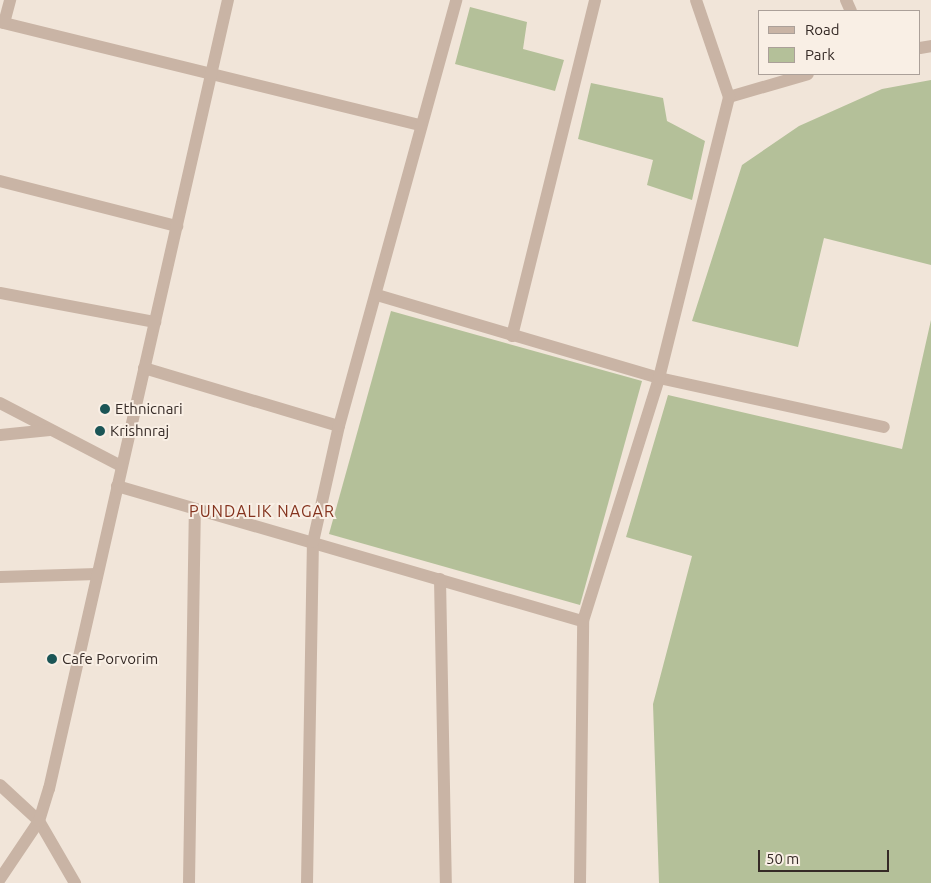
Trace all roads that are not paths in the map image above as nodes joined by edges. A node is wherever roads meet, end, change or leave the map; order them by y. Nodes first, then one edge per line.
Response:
1 (10, 0) edge
2 (228, 0) edge
3 (456, 0) edge
4 (595, 0) edge
5 (696, 0) edge
6 (2, 22) edge
7 (210, 74) junction
8 (805, 75) edge
9 (729, 97) junction
10 (420, 125) junction
11 (0, 181) edge
12 (178, 226) junction
13 (0, 294) edge
14 (377, 295) junction
15 (155, 322) junction
16 (512, 336) junction
17 (144, 368) junction
18 (659, 378) junction
19 (0, 403) edge
20 (339, 426) junction
21 (884, 427) dead end
22 (50, 430) junction
23 (0, 435) edge
24 (122, 466) junction
25 (117, 486) junction
26 (195, 510) junction
27 (313, 542) junction
28 (97, 574) junction
29 (0, 577) edge
30 (440, 579) junction
31 (583, 621) junction
32 (0, 785) edge
33 (39, 821) junction
34 (0, 879) edge
35 (75, 883) edge
36 (189, 883) edge
37 (307, 883) edge
38 (446, 883) edge
39 (580, 883) edge

1 - 6 street
2 - 7 street
3 - 10 street
4 - 16 street
5 - 9 street
6 - 7 street
7 - 10 street
7 - 12 street
8 - 9 street
9 - 18 street
10 - 14 street
11 - 12 street
12 - 15 street
13 - 15 street
14 - 16 street
14 - 20 street
15 - 17 street
16 - 18 street
17 - 20 street
17 - 24 street
18 - 21 street
18 - 31 street
19 - 22 street
20 - 27 street
22 - 23 street
22 - 24 street
24 - 25 street
25 - 26 street
25 - 28 street
26 - 27 street
26 - 36 street
27 - 30 street
27 - 37 street
28 - 29 street
28 - 33 street
30 - 31 street
30 - 38 street
31 - 39 street
32 - 33 street
33 - 34 street
33 - 35 street

